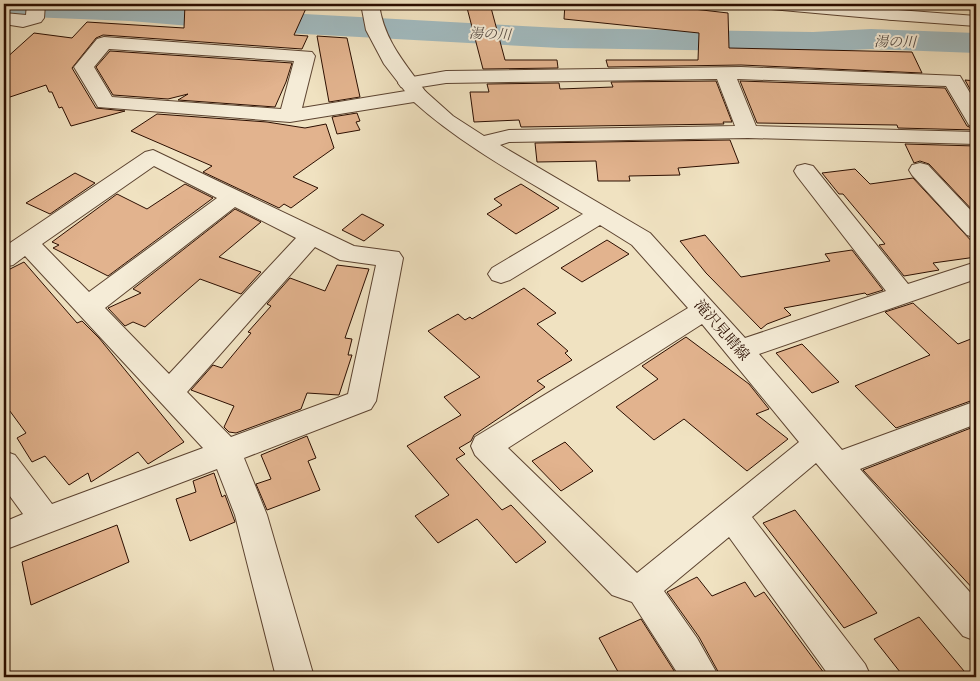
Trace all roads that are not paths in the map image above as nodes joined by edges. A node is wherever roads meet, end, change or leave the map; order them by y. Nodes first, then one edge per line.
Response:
1 (771, 4) edge
2 (972, 4) edge
3 (36, 8) edge
4 (888, 9) edge
5 (4, 18) edge
6 (372, 18) edge
7 (974, 25) edge
8 (725, 74) junction
9 (413, 89) junction
10 (290, 116) junction
11 (976, 121) edge
12 (748, 132) junction
13 (976, 138) edge
14 (481, 143) junction
15 (920, 170) dead end
16 (805, 171) dead end
17 (233, 197) junction
18 (600, 214) junction
19 (976, 230) edge
20 (312, 236) junction
21 (15, 251) edge
22 (976, 270) edge
23 (501, 274) dead end
24 (903, 295) junction
25 (88, 307) junction
26 (705, 310) junction
27 (740, 350) junction
28 (169, 393) junction
29 (976, 412) edge
30 (226, 452) junction
31 (828, 454) junction
32 (4, 464) edge
33 (732, 515) junction
34 (46, 520) junction
35 (4, 536) edge
36 (644, 591) junction
37 (971, 610) edge
38 (295, 677) edge
39 (700, 677) edge
40 (852, 677) edge

1 - 4 street
2 - 7 street
3 - 5 street
4 - 7 street
6 - 9 street, 滝沢見晴線
8 - 9 street
8 - 11 street
8 - 12 street
9 - 10 street
9 - 14 street, 滝沢見晴線
10 - 10 street
12 - 13 street
12 - 14 street
14 - 18 street, 滝沢見晴線
15 - 19 street
16 - 24 street
17 - 20 street
17 - 21 street
17 - 25 street
18 - 23 street
18 - 26 street, 滝沢見晴線
20 - 28 street
20 - 30 street
21 - 25 street
22 - 24 street
24 - 27 street
25 - 28 street
26 - 27 street, 滝沢見晴線
26 - 36 street
27 - 31 street, 滝沢見晴線
28 - 30 street
29 - 31 street
30 - 34 street
30 - 38 street
31 - 33 street
31 - 37 street, 滝沢見晴線
32 - 34 street
33 - 36 street
33 - 40 street
34 - 35 street
36 - 39 street

